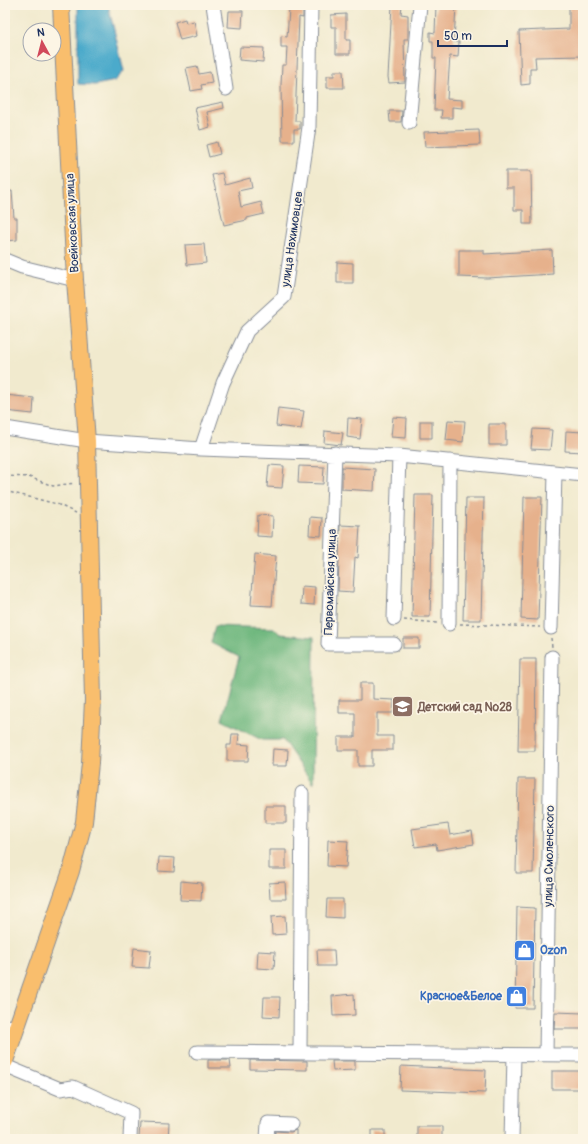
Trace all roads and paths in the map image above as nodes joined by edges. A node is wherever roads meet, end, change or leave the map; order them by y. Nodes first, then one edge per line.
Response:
1 (61, 5) edge
2 (213, 5) edge
3 (311, 5) edge
4 (420, 5) edge
5 (226, 89) dead end
6 (409, 123) dead end
7 (5, 260) edge
8 (75, 280) junction
9 (5, 428) edge
10 (87, 441) junction
11 (201, 449) junction
12 (335, 454) junction
13 (399, 456) junction
14 (450, 461) junction
15 (555, 473) junction
16 (583, 475) edge
17 (5, 476) edge
18 (88, 481) junction
19 (5, 490) edge
20 (89, 518) junction
21 (394, 619) joint
22 (449, 624) junction
23 (551, 628) junction
24 (394, 644) dead end
25 (552, 657) joint
26 (302, 793) dead end
27 (11, 1027) edge
28 (197, 1052) dead end
29 (300, 1052) junction
30 (546, 1055) junction
31 (583, 1055) edge
32 (514, 1056) junction
33 (5, 1061) edge
34 (5, 1066) edge
35 (291, 1124) dead end
36 (130, 1139) edge
37 (267, 1139) edge
38 (512, 1139) edge

1 - 8 main road, Воейковская улица
2 - 5 street
3 - 11 street, улица Нахимовцев
4 - 6 street
7 - 8 street
8 - 10 main road, Воейковская улица
9 - 10 street
10 - 11 street
10 - 18 main road, Воейковская улица
11 - 12 street
12 - 13 street
12 - 24 street, Первомайская улица
13 - 14 street
13 - 21 street
14 - 15 street
14 - 22 street
15 - 16 street
15 - 23 street
17 - 18 path
18 - 20 main road, Воейковская улица
19 - 20 path
20 - 27 main road, Воейковская улица
21 - 22 path
22 - 23 path
23 - 25 path
25 - 30 street, улица Смоленского
26 - 29 street
27 - 33 main road, Воейковская улица
28 - 29 street
29 - 32 street
30 - 31 street
30 - 32 street
32 - 38 street
34 - 36 street
35 - 37 street

